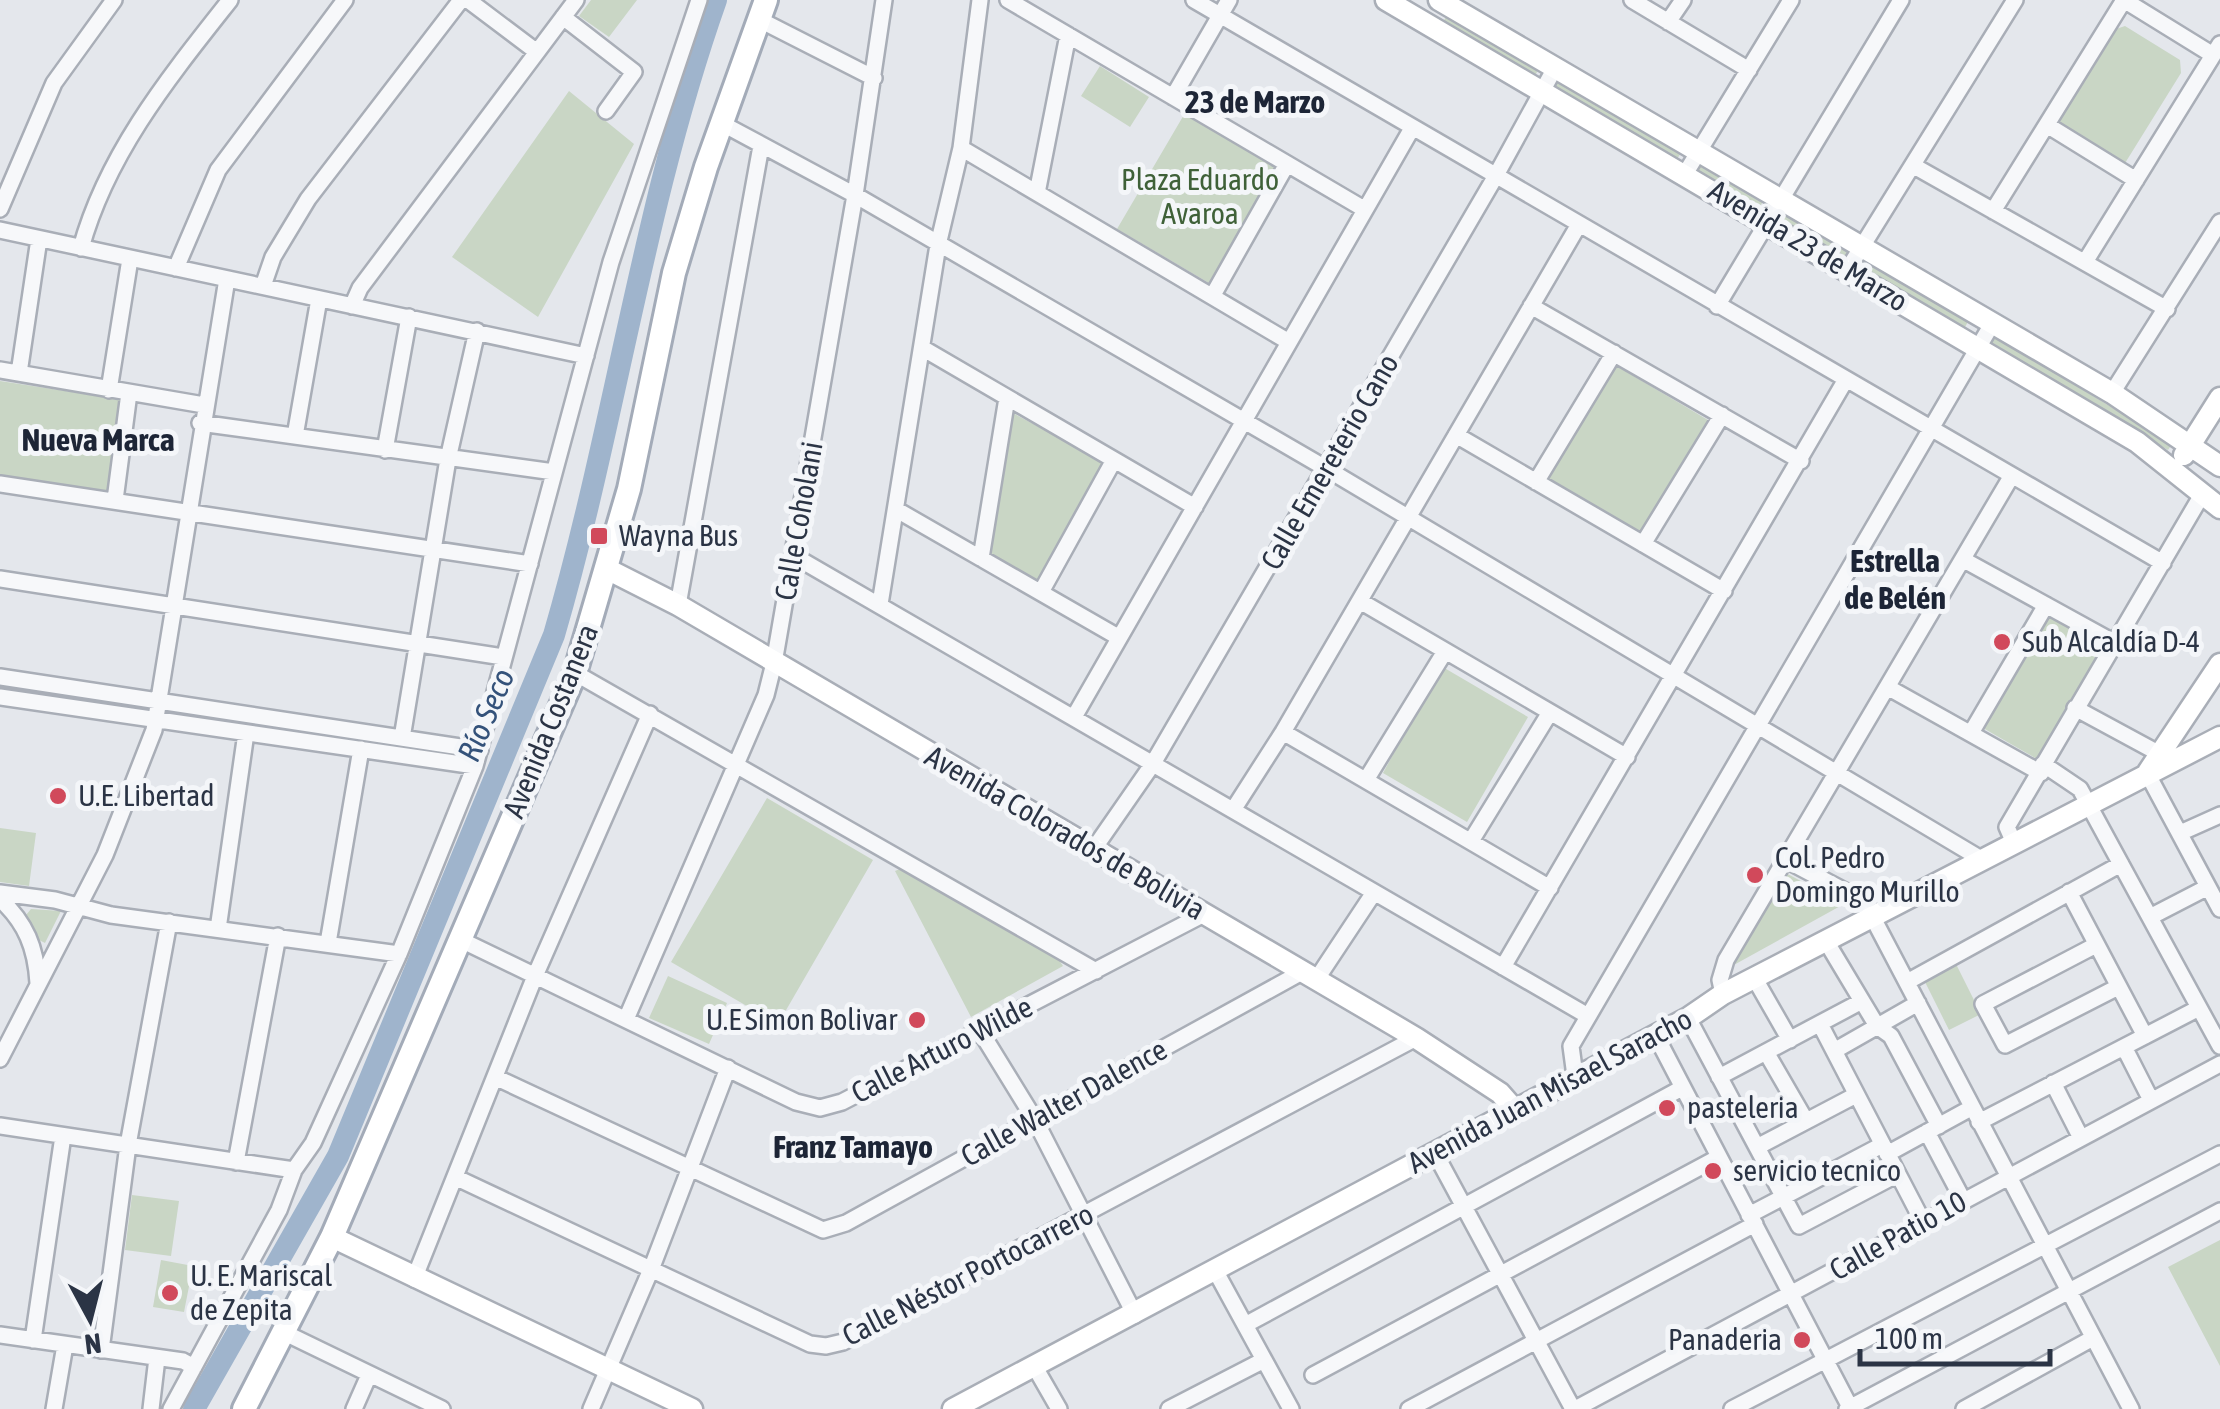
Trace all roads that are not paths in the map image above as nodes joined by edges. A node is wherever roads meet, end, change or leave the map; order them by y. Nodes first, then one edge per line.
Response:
1 (114, 0) edge
2 (230, 0) edge
3 (345, 0) edge
4 (460, 0) edge
5 (468, 0) edge
6 (576, 0) edge
7 (699, 0) edge
8 (884, 0) edge
9 (980, 0) edge
10 (1008, 0) edge
11 (1194, 0) edge
12 (1230, 0) edge
13 (1386, 0) edge
14 (1632, 0) edge
15 (1683, 0) edge
16 (1791, 0) edge
17 (1901, 0) edge
18 (2124, 0) edge
19 (1444, 1) edge
20 (2009, 2) edge
21 (762, 10) edge
22 (1220, 15) junction
23 (563, 17) junction
24 (1668, 22) junction
25 (1431, 27) junction
26 (1068, 35) junction
27 (2217, 50) edge
28 (537, 52) junction
29 (1556, 66) junction
30 (1749, 70) junction
31 (874, 78) junction
32 (1543, 93) junction
33 (1173, 97) junction
34 (606, 110) dead end
35 (721, 123) junction
36 (2046, 125) junction
37 (1411, 130) junction
38 (760, 146) junction
39 (961, 148) junction
40 (1698, 152) junction
41 (1287, 164) junction
42 (1914, 166) junction
43 (1685, 174) junction
44 (1494, 179) junction
45 (2136, 180) junction
46 (1037, 192) junction
47 (855, 195) junction
48 (1779, 198) junction
49 (0, 209) edge
50 (1364, 209) junction
51 (1993, 211) junction
52 (1765, 222) junction
53 (2220, 222) edge
54 (1578, 226) junction
55 (0, 230) edge
56 (39, 239) junction
57 (938, 244) junction
58 (1862, 246) junction
59 (81, 248) junction
60 (130, 258) junction
61 (2085, 262) junction
62 (176, 268) junction
63 (1848, 269) junction
64 (227, 278) junction
65 (263, 286) junction
66 (1214, 295) junction
67 (319, 299) junction
68 (352, 306) junction
69 (1531, 306) junction
70 (1716, 306) junction
71 (2166, 308) junction
72 (408, 317) junction
73 (1992, 324) junction
74 (477, 331) junction
75 (1289, 342) junction
76 (1980, 348) junction
77 (924, 349) junction
78 (1614, 354) junction
79 (586, 356) junction
80 (0, 370) edge
81 (19, 373) junction
82 (1845, 381) junction
83 (109, 390) junction
84 (130, 393) junction
85 (2112, 393) junction
86 (1007, 398) junction
87 (2220, 398) edge
88 (204, 405) junction
89 (1722, 416) junction
90 (1244, 422) junction
91 (200, 423) junction
92 (1928, 430) junction
93 (1456, 435) junction
94 (295, 436) junction
95 (2192, 444) junction
96 (385, 450) junction
97 (448, 459) junction
98 (1114, 460) junction
99 (1801, 461) junction
100 (2220, 466) edge
101 (2175, 468) junction
102 (1326, 469) junction
103 (554, 472) junction
104 (2012, 477) junction
105 (1536, 482) junction
106 (0, 484) edge
107 (2203, 493) junction
108 (115, 500) junction
109 (1194, 507) junction
110 (2220, 508) edge
111 (896, 510) junction
112 (186, 512) junction
113 (1408, 518) junction
114 (1643, 544) junction
115 (433, 552) junction
116 (794, 556) junction
117 (981, 558) junction
118 (1964, 560) junction
119 (2162, 563) junction
120 (530, 564) junction
121 (607, 569) junction
122 (0, 579) edge
123 (1724, 591) junction
124 (1041, 592) junction
125 (1360, 601) junction
126 (880, 604) junction
127 (678, 605) junction
128 (2046, 605) junction
129 (172, 606) junction
130 (1118, 637) junction
131 (416, 642) junction
132 (2115, 643) junction
133 (1444, 652) junction
134 (503, 657) junction
135 (774, 663) junction
136 (2220, 664) edge
137 (575, 673) junction
138 (0, 677) edge
139 (1674, 678) junction
140 (1890, 688) junction
141 (0, 696) edge
142 (2075, 708) junction
143 (157, 711) junction
144 (650, 714) junction
145 (1549, 714) junction
146 (1074, 717) junction
147 (1755, 726) junction
148 (246, 732) junction
149 (1283, 732) junction
150 (1971, 733) junction
151 (2220, 737) edge
152 (402, 738) junction
153 (361, 749) junction
154 (2160, 754) junction
155 (1627, 757) junction
156 (477, 758) junction
157 (736, 763) junction
158 (1152, 765) junction
159 (2042, 768) junction
160 (1839, 772) junction
161 (2146, 774) junction
162 (1366, 780) junction
163 (2087, 805) junction
164 (1233, 810) junction
165 (2220, 814) edge
166 (2180, 833) junction
167 (1471, 841) junction
168 (2014, 842) junction
169 (1092, 850) junction
170 (1981, 859) junction
171 (1786, 860) junction
172 (2121, 864) junction
173 (2208, 887) junction
174 (1550, 888) junction
175 (2069, 892) junction
176 (1373, 894) junction
177 (0, 896) edge
178 (79, 906) junction
179 (2220, 909) edge
180 (1204, 914) junction
181 (2150, 916) junction
182 (1873, 918) junction
183 (169, 922) junction
184 (218, 929) junction
185 (278, 936) junction
186 (459, 939) junction
187 (1826, 940) junction
188 (328, 943) junction
189 (2096, 944) junction
190 (399, 954) junction
191 (1503, 967) junction
192 (1096, 971) junction
193 (535, 976) junction
194 (1309, 976) junction
195 (1755, 979) junction
196 (1907, 982) junction
197 (38, 987) junction
198 (2118, 988) junction
199 (1723, 994) junction
200 (1862, 1001) junction
201 (1918, 1003) junction
202 (2199, 1008) junction
203 (1588, 1016) junction
204 (627, 1017) junction
205 (1688, 1018) junction
206 (1820, 1024) junction
207 (1877, 1026) junction
208 (980, 1029) junction
209 (1655, 1034) junction
210 (2145, 1036) junction
211 (1416, 1038) junction
212 (1790, 1040) junction
213 (2220, 1046) edge
214 (2124, 1047) junction
215 (1834, 1051) junction
216 (1766, 1052) junction
217 (0, 1059) edge
218 (2220, 1064) edge
219 (728, 1068) junction
220 (1576, 1076) junction
221 (1720, 1077) junction
222 (497, 1078) junction
223 (2054, 1084) junction
224 (1682, 1088) junction
225 (1856, 1095) junction
226 (2151, 1100) junction
227 (1515, 1110) junction
228 (1975, 1115) junction
229 (1035, 1120) junction
230 (1806, 1122) junction
231 (0, 1126) edge
232 (1933, 1129) junction
233 (63, 1136) junction
234 (2081, 1138) junction
235 (128, 1146) junction
236 (1757, 1148) junction
237 (1884, 1149) junction
238 (1434, 1153) junction
239 (2220, 1154) edge
240 (1719, 1158) junction
241 (236, 1162) junction
242 (690, 1168) junction
243 (294, 1170) junction
244 (1898, 1174) junction
245 (2007, 1176) junction
246 (457, 1178) junction
247 (1784, 1197) junction
248 (1963, 1200) junction
249 (1464, 1206) junction
250 (2220, 1211) edge
251 (1085, 1215) junction
252 (1752, 1220) junction
253 (1922, 1222) junction
254 (332, 1238) junction
255 (2044, 1244) junction
256 (652, 1267) junction
257 (1216, 1272) junction
258 (1500, 1272) junction
259 (414, 1280) junction
260 (2068, 1291) junction
261 (1793, 1294) junction
262 (1135, 1315) junction
263 (1245, 1325) junction
264 (283, 1332) junction
265 (0, 1336) edge
266 (2093, 1338) junction
267 (33, 1340) junction
268 (1536, 1340) junction
269 (66, 1345) junction
270 (101, 1350) junction
271 (157, 1358) junction
272 (1264, 1360) junction
273 (1826, 1360) junction
274 (194, 1367) junction
275 (1036, 1368) junction
276 (608, 1370) junction
277 (1313, 1374) dead end
278 (369, 1375) junction
279 (1197, 1403) edge
280 (1849, 1408) edge
281 (2128, 1408) edge
282 (54, 1409) edge
283 (152, 1409) edge
284 (171, 1409) edge
285 (244, 1409) edge
286 (354, 1409) edge
287 (442, 1409) edge
288 (590, 1409) edge
289 (692, 1409) edge
290 (954, 1409) edge
291 (1059, 1409) edge
292 (1169, 1409) edge
293 (1291, 1409) edge
294 (1409, 1409) edge
295 (1574, 1409) edge
296 (1732, 1409) edge
297 (1964, 1409) edge

1 - 49 street
2 - 59 street
3 - 62 street
4 - 65 street
5 - 28 street
6 - 23 street
7 - 79 street
8 - 31 street, Calle Coholani
9 - 39 street
10 - 26 street
11 - 22 street
12 - 22 street
13 - 25 street, Avenida 23 de Marzo
14 - 24 street
15 - 24 street
16 - 30 street
17 - 48 street
18 - 27 street
18 - 36 street
19 - 25 street
19 - 29 street, Avenida 23 de Marzo
20 - 42 street
21 - 31 street
21 - 35 main road, Avenida Costanera
22 - 33 street
22 - 37 street
23 - 28 street
23 - 34 street
24 - 30 street
25 - 32 street, Avenida 23 de Marzo
26 - 33 street
26 - 46 street
27 - 45 street
28 - 68 street
29 - 32 street, Calle Emereterio Cano
29 - 40 street, Avenida 23 de Marzo
30 - 40 street
31 - 47 street, Calle Coholani
32 - 43 street, Avenida 23 de Marzo
32 - 44 street, Calle Emereterio Cano
33 - 41 street
35 - 38 street
35 - 121 main road, Avenida Costanera
36 - 45 street
36 - 51 street
37 - 44 street
37 - 50 street
38 - 47 street
38 - 127 street
39 - 46 street
39 - 57 street
40 - 43 street
40 - 48 street, Avenida 23 de Marzo
41 - 50 street
41 - 66 street
42 - 51 street
42 - 58 street
43 - 52 street, Avenida 23 de Marzo
44 - 54 street
44 - 102 street, Calle Emereterio Cano
45 - 61 street
46 - 66 street
47 - 57 street
47 - 116 street, Calle Coholani
48 - 52 street
48 - 58 street, Avenida 23 de Marzo
50 - 75 street
51 - 61 street
52 - 63 street, Avenida 23 de Marzo
52 - 70 street
53 - 71 street
54 - 69 street
54 - 70 street
55 - 56 street
56 - 59 street
56 - 81 street
57 - 77 street
57 - 90 street
58 - 63 street
58 - 73 street, Avenida 23 de Marzo
59 - 60 street
60 - 62 street
60 - 83 street
61 - 71 street
62 - 64 street
63 - 76 street, Avenida 23 de Marzo
64 - 65 street
64 - 88 street
65 - 67 street
66 - 75 street
67 - 68 street
67 - 94 street
68 - 72 street
69 - 78 street
69 - 93 street
70 - 82 street
71 - 85 street
72 - 74 street
72 - 96 street
73 - 76 street
73 - 85 street, Avenida 23 de Marzo
74 - 79 street
74 - 97 street
75 - 90 street
76 - 92 street
76 - 101 street, Avenida 23 de Marzo
77 - 86 street
77 - 111 street
78 - 89 street
78 - 105 street
79 - 103 street
80 - 81 street
81 - 83 street
82 - 92 street
82 - 99 street
83 - 84 street
84 - 88 street
84 - 108 street
85 - 95 street, Avenida 23 de Marzo
86 - 98 street
86 - 117 street
87 - 95 street
88 - 91 street
89 - 99 street
89 - 114 street
90 - 102 street
90 - 109 street
91 - 94 street
91 - 112 street
92 - 104 street
92 - 147 street
93 - 105 street
93 - 113 street
94 - 96 street
95 - 100 street, Avenida 23 de Marzo
95 - 101 street
96 - 97 street
97 - 103 street
97 - 115 street
98 - 109 street
98 - 124 street
99 - 123 street
101 - 107 street, Avenida 23 de Marzo
102 - 113 street
102 - 158 street, Calle Emereterio Cano
103 - 120 street
104 - 118 street
104 - 119 street
105 - 114 street
106 - 108 street
107 - 110 street, Avenida 23 de Marzo
107 - 119 street
108 - 112 street
109 - 130 street
111 - 117 street
111 - 126 street
112 - 115 street
112 - 129 street
113 - 125 street
113 - 139 street
114 - 123 street
115 - 120 street
115 - 131 street
116 - 126 street
116 - 135 street, Calle Coholani
117 - 124 street
118 - 128 street
118 - 140 street
119 - 132 street
120 - 134 street
121 - 127 street, Avenida Colorados de Bolivia
121 - 137 main road, Avenida Costanera
122 - 129 street
123 - 139 street
124 - 130 street
125 - 133 street
125 - 149 street
126 - 146 street
127 - 135 street, Avenida Colorados de Bolivia
128 - 132 street
128 - 150 street
129 - 131 street
129 - 143 street
130 - 146 street
131 - 134 street
131 - 152 street
132 - 142 street
133 - 145 street
133 - 162 street
134 - 156 street
135 - 157 street, Calle Coholani
135 - 169 street, Avenida Colorados de Bolivia
136 - 154 street, Avenida Juan Misael Saracho
137 - 144 street
137 - 186 main road, Avenida Costanera
138 - 143 street
139 - 147 street
139 - 155 street
140 - 150 street
140 - 160 street
141 - 143 street
142 - 154 street
142 - 159 street
143 - 148 street
143 - 152 street
143 - 178 street
144 - 157 street
144 - 193 street
145 - 155 street
145 - 167 street
146 - 158 street
147 - 160 street
147 - 203 street
148 - 153 street
148 - 184 street
149 - 162 street
149 - 164 street
150 - 159 street
151 - 161 street, Avenida Juan Misael Saracho
152 - 156 street
153 - 156 street
153 - 188 street
154 - 161 street, Avenida Juan Misael Saracho
155 - 174 street
156 - 190 street
157 - 192 street
157 - 204 street, Calle Coholani
158 - 164 street
158 - 169 street, Calle Emereterio Cano
159 - 163 street
159 - 168 street
160 - 170 street
160 - 171 street
161 - 163 street, Avenida Juan Misael Saracho
161 - 166 street
162 - 167 street
163 - 168 street, Avenida Juan Misael Saracho
163 - 172 street
164 - 176 street
165 - 166 street
166 - 173 street
167 - 174 street
168 - 170 street, Avenida Juan Misael Saracho
169 - 180 street, Avenida Colorados de Bolivia
170 - 182 street, Avenida Juan Misael Saracho
171 - 182 street
171 - 199 street
172 - 175 street
172 - 181 street
173 - 179 street
173 - 181 street
174 - 191 street
175 - 189 street
175 - 196 street
176 - 191 street
176 - 194 street
177 - 178 street
177 - 197 street
178 - 183 street
178 - 197 street
180 - 192 street, Calle Arturo Wilde
180 - 194 street, Avenida Colorados de Bolivia
181 - 202 street
182 - 187 street, Avenida Juan Misael Saracho
182 - 196 street
183 - 184 street
183 - 235 street
184 - 185 street
185 - 188 street
185 - 241 street
186 - 193 street, Calle Arturo Wilde
186 - 254 main road, Avenida Costanera
187 - 195 street, Avenida Juan Misael Saracho
187 - 200 street
188 - 190 street
189 - 198 street
189 - 198 street
190 - 243 street
191 - 203 street
192 - 208 street, Calle Arturo Wilde
193 - 204 street, Calle Arturo Wilde
193 - 222 street
194 - 211 street, Avenida Colorados de Bolivia
194 - 229 street, Calle Walter Dalence
195 - 199 street, Avenida Juan Misael Saracho
195 - 212 street
196 - 201 street
197 - 217 street
198 - 210 street
199 - 205 street, Avenida Juan Misael Saracho
200 - 206 street
200 - 207 street
201 - 207 street
201 - 228 street
202 - 210 street
202 - 213 street
203 - 220 street
204 - 219 street, Calle Arturo Wilde
205 - 209 street, Avenida Juan Misael Saracho
205 - 221 street
206 - 212 street
206 - 215 street
207 - 215 street
207 - 232 street
208 - 219 street, Calle Arturo Wilde
208 - 229 street
209 - 220 street, Avenida Juan Misael Saracho
209 - 224 street
210 - 214 street
211 - 227 street, Avenida Colorados de Bolivia
211 - 251 street, Calle Néstor Portocarrero
212 - 216 street
214 - 223 street
214 - 226 street
215 - 225 street
216 - 221 street
216 - 230 street
218 - 226 street, Calle Patio 10
219 - 242 street
220 - 227 street, Avenida Juan Misael Saracho
221 - 236 street
222 - 242 street, Calle Walter Dalence
222 - 246 street
223 - 228 street
223 - 234 street
224 - 240 street
224 - 249 street
225 - 230 street
225 - 237 street
226 - 234 street, Calle Patio 10
227 - 238 street, Avenida Juan Misael Saracho
228 - 232 street
228 - 245 street
229 - 242 street, Calle Walter Dalence
229 - 251 street
230 - 236 street
231 - 233 street
232 - 237 street
232 - 248 street
233 - 235 street
233 - 267 street
234 - 245 street, Calle Patio 10
235 - 241 street
235 - 270 street
236 - 247 street
237 - 244 street
237 - 247 street
238 - 249 street
238 - 257 street, Avenida Juan Misael Saracho
239 - 255 street
240 - 252 street
240 - 258 street
241 - 243 street
242 - 256 street
243 - 274 street
244 - 247 street
244 - 253 street
245 - 248 street, Calle Patio 10
245 - 255 street
246 - 256 street, Calle Néstor Portocarrero
246 - 259 street
247 - 252 street
248 - 253 street, Calle Patio 10
249 - 258 street
249 - 263 street
250 - 260 street
251 - 256 street, Calle Néstor Portocarrero
251 - 262 street
252 - 261 street
252 - 268 street
253 - 261 street, Calle Patio 10
254 - 259 street
254 - 264 main road, Avenida Costanera
255 - 260 street
255 - 273 street
256 - 276 street
257 - 262 street, Avenida Juan Misael Saracho
257 - 263 street
258 - 268 street
258 - 277 street
259 - 276 street
260 - 266 street
260 - 280 street
261 - 273 street
261 - 295 street, Calle Patio 10
262 - 275 street, Avenida Juan Misael Saracho
263 - 272 street
264 - 278 street
264 - 285 main road, Avenida Costanera
265 - 267 street
266 - 281 street
266 - 297 street
267 - 269 street
268 - 294 street
268 - 295 street
269 - 270 street
269 - 282 street
270 - 271 street
271 - 274 street
271 - 283 street
272 - 279 street
272 - 293 street
273 - 280 street
273 - 296 street
274 - 284 street
275 - 290 street, Avenida Juan Misael Saracho
275 - 291 street
276 - 288 street
276 - 289 street
278 - 286 street
278 - 287 street
279 - 292 street

